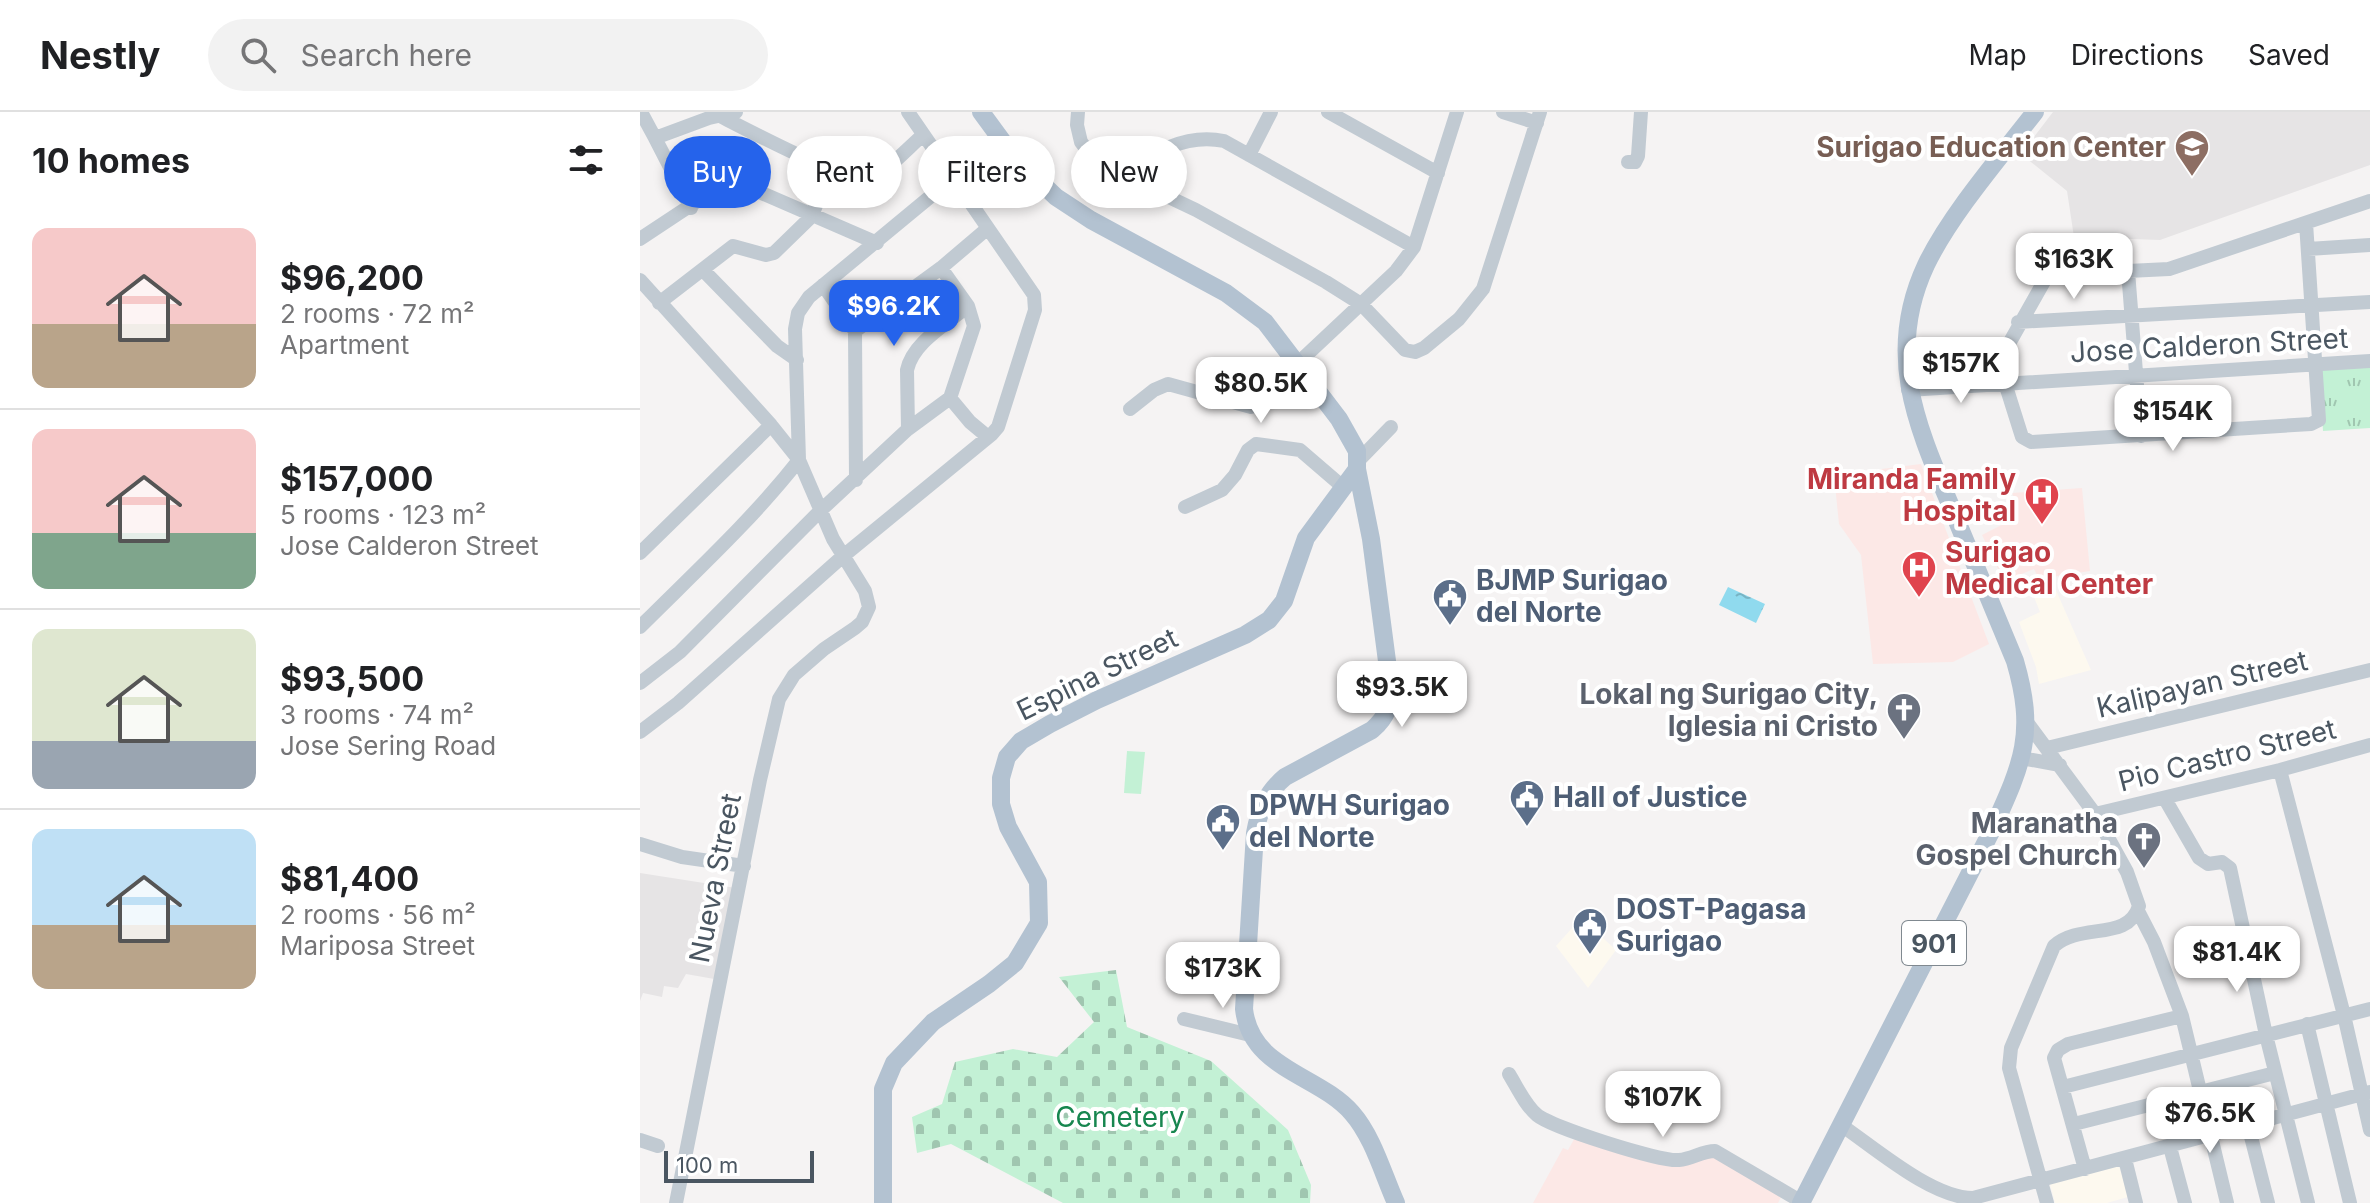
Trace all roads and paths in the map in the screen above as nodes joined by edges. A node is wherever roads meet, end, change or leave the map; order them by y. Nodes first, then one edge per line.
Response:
1 (641, 112) edge
2 (736, 112) edge
3 (908, 112) edge
4 (981, 112) edge
5 (1078, 112) edge
6 (1271, 112) edge
7 (1328, 112) edge
8 (1457, 112) edge
9 (1503, 112) edge
10 (1641, 112) edge
11 (2035, 112) edge
12 (712, 115) edge
13 (1539, 117) edge
14 (923, 135) joint
15 (998, 136) edge
16 (1079, 136) edge
17 (655, 138) junction
18 (1187, 143) edge
19 (787, 149) edge
20 (902, 152) edge
21 (1249, 155) junction
22 (664, 156) edge
23 (1628, 162) dead end
24 (1438, 173) junction
25 (1055, 194) edge
26 (771, 198) edge
27 (2370, 201) edge
28 (1187, 206) edge
29 (691, 208) edge
30 (815, 208) edge
31 (918, 208) edge
32 (974, 208) edge
33 (812, 216) junction
34 (2306, 223) junction
35 (988, 228) junction
36 (640, 239) edge
37 (877, 243) junction
38 (2370, 245) edge
39 (1414, 247) junction
40 (2308, 249) junction
41 (941, 268) junction
42 (703, 270) junction
43 (2128, 271) junction
44 (640, 280) edge
45 (823, 285) junction
46 (2370, 302) edge
47 (659, 303) junction
48 (1361, 304) junction
49 (2312, 305) junction
50 (968, 306) junction
51 (2132, 317) junction
52 (2018, 322) junction
53 (855, 331) junction
54 (797, 360) junction
55 (2370, 361) edge
56 (2316, 365) junction
57 (1301, 367) junction
58 (2137, 374) junction
59 (2005, 383) junction
60 (1908, 390) junction
61 (950, 398) junction
62 (1130, 409) dead end
63 (771, 425) junction
64 (1391, 427) dead end
65 (908, 429) junction
66 (2141, 436) junction
67 (988, 437) junction
68 (799, 460) junction
69 (1358, 465) junction
70 (856, 480) junction
71 (1343, 487) junction
72 (1185, 507) dead end
73 (820, 511) junction
74 (640, 553) edge
75 (842, 557) junction
76 (641, 624) edge
77 (2370, 670) edge
78 (640, 683) edge
79 (2026, 721) junction
80 (640, 732) edge
81 (2370, 745) edge
82 (2047, 748) junction
83 (2021, 758) junction
84 (2060, 765) junction
85 (2280, 770) junction
86 (2165, 799) junction
87 (2095, 814) junction
88 (640, 844) edge
89 (744, 866) junction
90 (2138, 911) junction
91 (2370, 1009) edge
92 (2344, 1015) junction
93 (2182, 1016) junction
94 (1184, 1019) dead end
95 (2307, 1024) junction
96 (1250, 1035) junction
97 (2266, 1035) junction
98 (2370, 1051) edge
99 (2190, 1054) junction
100 (2353, 1055) junction
101 (2275, 1073) junction
102 (1509, 1074) dead end
103 (2063, 1087) junction
104 (2200, 1092) junction
105 (2366, 1093) edge
106 (2326, 1105) junction
107 (2287, 1116) junction
108 (2074, 1124) junction
109 (1841, 1125) junction
110 (2248, 1125) junction
111 (2370, 1130) edge
112 (2208, 1135) junction
113 (640, 1140) edge
114 (658, 1146) dead end
115 (2170, 1147) junction
116 (2125, 1159) junction
117 (2085, 1169) junction
118 (2041, 1180) junction
119 (1935, 1197) edge
120 (1986, 1199) edge
121 (1802, 1202) edge
122 (676, 1203) edge
123 (883, 1203) edge
124 (1396, 1203) edge
125 (2047, 1203) edge
126 (2136, 1203) edge
127 (2185, 1203) edge
128 (2227, 1203) edge
129 (2268, 1203) edge
130 (2308, 1203) edge
131 (2350, 1203) edge

1 - 17 street
2 - 12 street
3 - 14 street
4 - 15 main road
5 - 16 street
6 - 21 street
7 - 24 street
8 - 24 street
9 - 13 street
10 - 23 street
11 - 60 main road, 901
12 - 17 street
12 - 19 street
13 - 48 street
14 - 20 street
17 - 22 street
18 - 21 street
21 - 39 street
24 - 39 street
25 - 57 main road
26 - 33 street
27 - 34 street
28 - 48 street
29 - 36 street
30 - 33 street
31 - 37 street
32 - 35 street
33 - 37 street
33 - 42 street
34 - 40 street
34 - 43 street
35 - 41 street
35 - 67 street
37 - 45 street
38 - 40 street
39 - 48 street
40 - 49 street
41 - 50 street
41 - 53 street
42 - 47 street
42 - 54 street
43 - 51 street
43 - 52 street
44 - 47 street
45 - 53 street
45 - 54 street
46 - 49 street
47 - 63 street
48 - 57 street
49 - 51 street
49 - 56 street
50 - 61 street
50 - 65 street
51 - 52 street
51 - 58 street
52 - 59 street
53 - 70 street
54 - 68 street
55 - 56 street, Jose Calderon Street
56 - 58 street, Jose Calderon Street
56 - 66 street
57 - 62 street
57 - 69 main road
58 - 59 street, Jose Calderon Street
58 - 66 street
59 - 60 street, Jose Calderon Street
59 - 66 street
60 - 79 main road, 901
61 - 65 street
61 - 67 street
63 - 68 street
63 - 74 street
64 - 69 street
65 - 70 street
67 - 75 street
68 - 73 street
68 - 76 street
69 - 71 main road, Espina Street
69 - 96 main road
70 - 73 street
71 - 72 street
71 - 123 main road, Espina Street
73 - 75 street
73 - 78 street
75 - 80 street
75 - 89 street, Nueva Street
77 - 82 street, Kalipayan Street
79 - 82 street
79 - 83 main road, 901
81 - 85 street, Pio Castro Street
82 - 84 street
83 - 84 street
83 - 109 main road, 901
84 - 87 street
85 - 86 street, Pio Castro Street
85 - 92 street
86 - 87 street, Pio Castro Street
86 - 97 street
87 - 90 street
88 - 89 street
89 - 122 street, Nueva Street
90 - 93 street
90 - 118 street
91 - 92 street
92 - 95 street
92 - 100 street
93 - 99 street
93 - 103 street
94 - 96 street
95 - 97 street
95 - 106 street
96 - 124 main road
97 - 99 street
97 - 101 street
98 - 100 street
99 - 103 street
99 - 104 street
100 - 105 street
101 - 104 street
101 - 107 street
102 - 121 street
103 - 108 street
104 - 108 street
104 - 112 street
105 - 106 street
105 - 111 street
106 - 107 street
106 - 131 street
107 - 110 street
107 - 130 street
108 - 117 street
109 - 119 street
109 - 121 main road, 901
110 - 112 street
110 - 129 street
112 - 115 street
112 - 128 street
113 - 114 street
115 - 116 street
115 - 127 street
116 - 117 street
116 - 126 street
117 - 118 street
118 - 120 street
118 - 125 street
119 - 120 street

